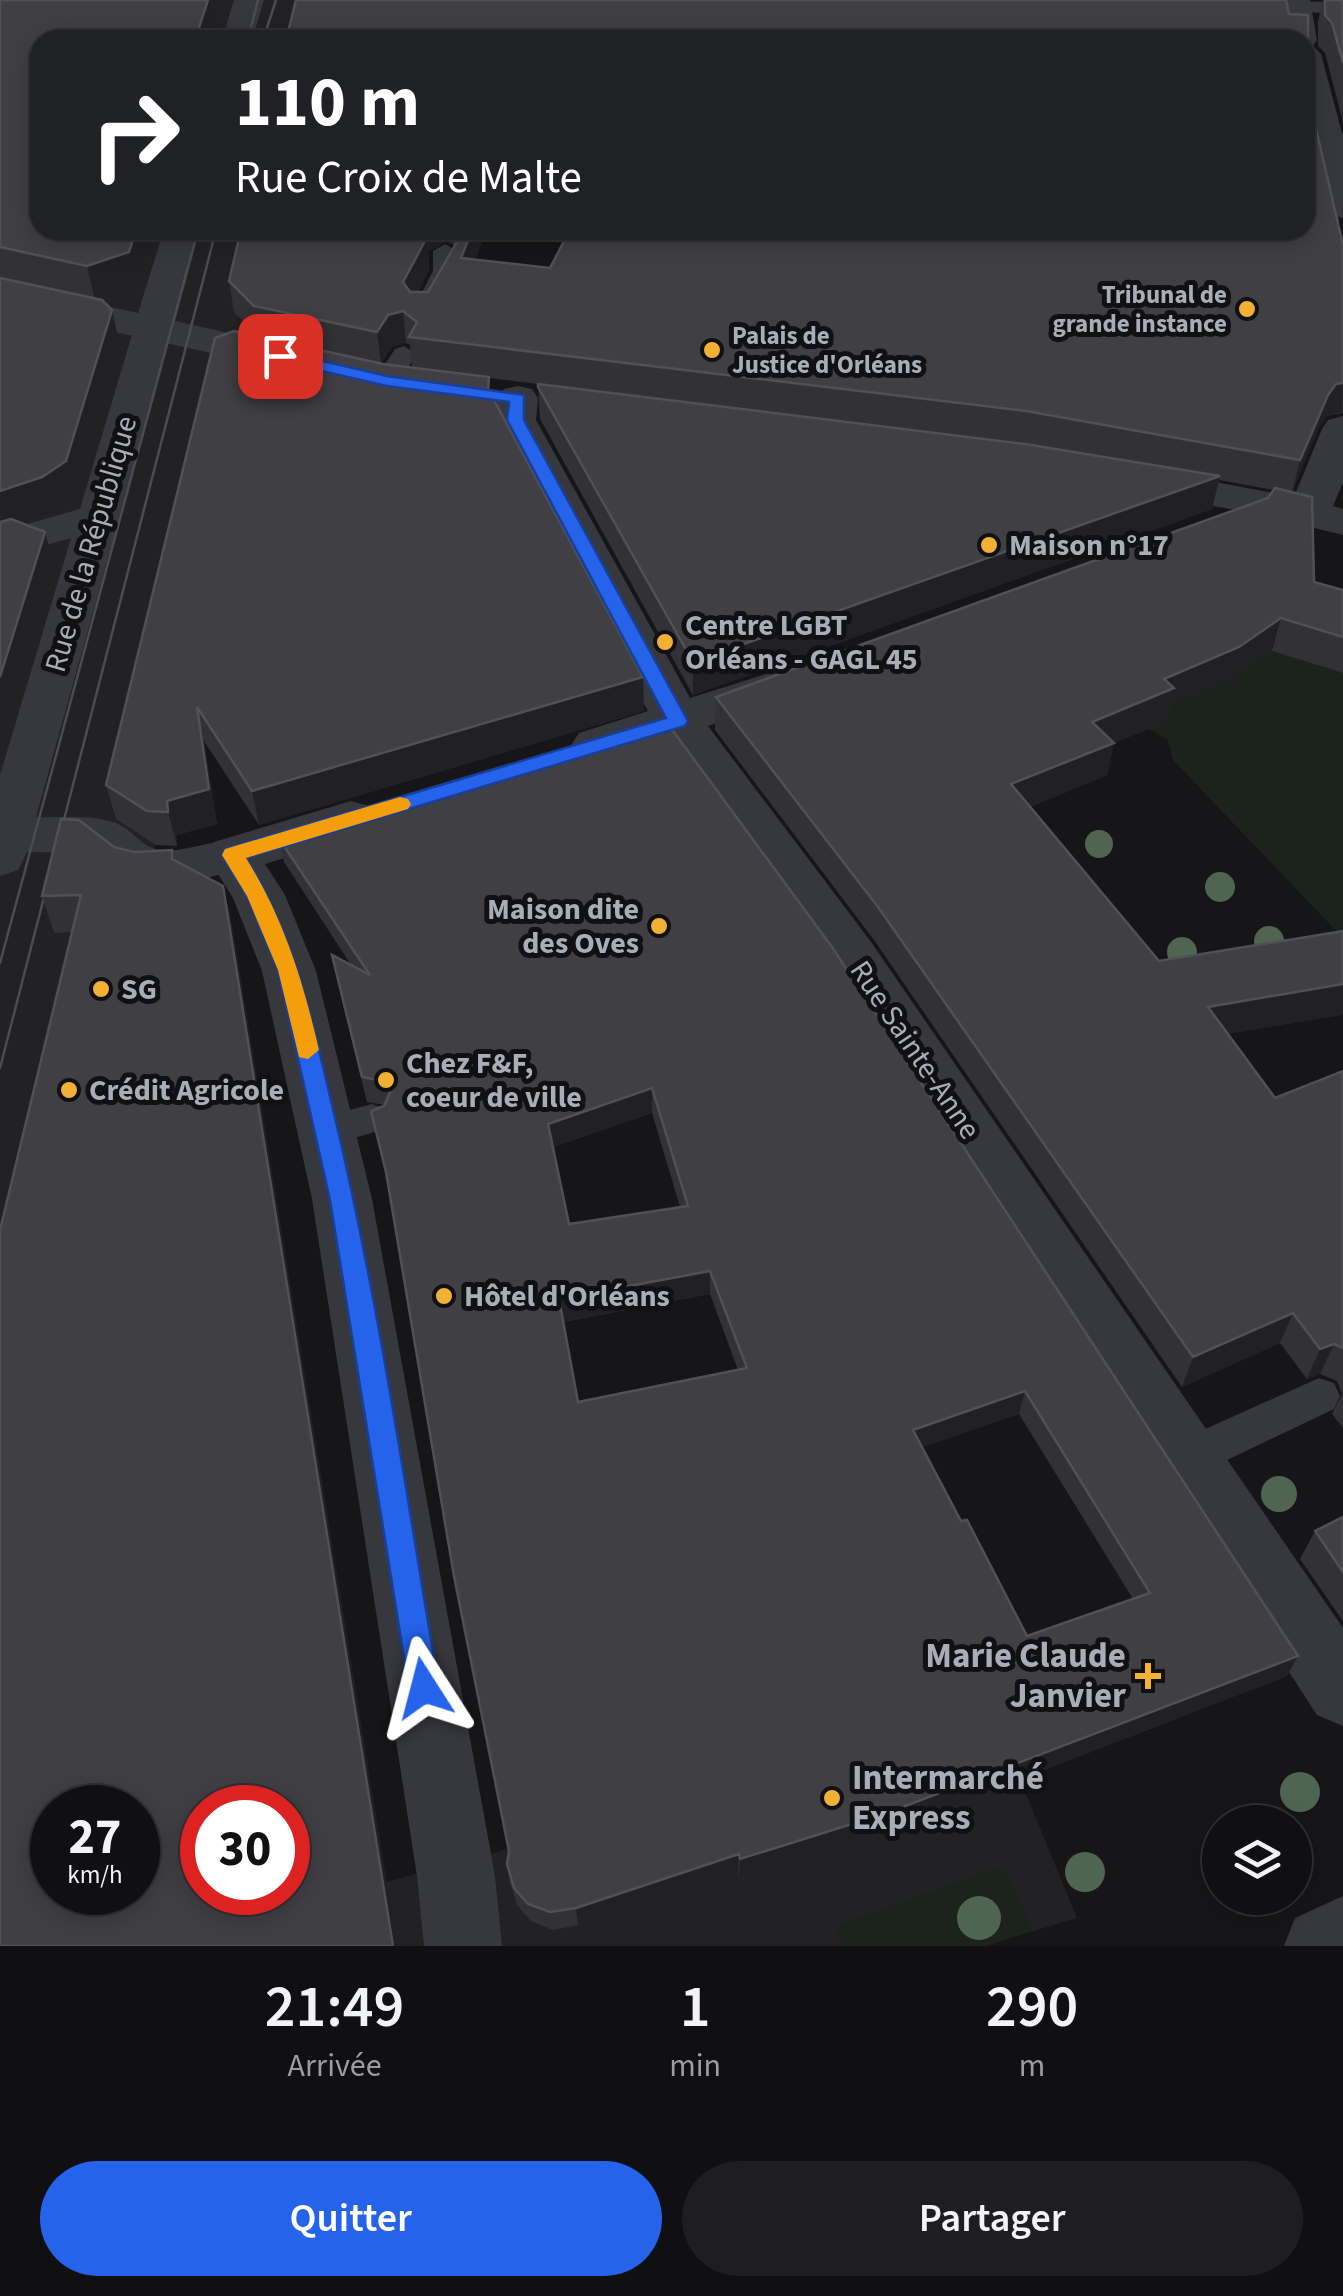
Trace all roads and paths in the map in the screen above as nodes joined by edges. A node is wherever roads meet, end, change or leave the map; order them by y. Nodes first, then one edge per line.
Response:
1 (249, 0) edge
2 (1190, 0) edge
3 (1294, 3) edge
4 (1343, 8) edge
5 (240, 30) edge
6 (1300, 30) edge
7 (1315, 104) edge
8 (1333, 195) edge
9 (179, 240) edge
10 (445, 251) dead end
11 (0, 295) edge
12 (422, 315) edge
13 (153, 328) junction
14 (376, 372) edge
15 (519, 398) dead end
16 (1343, 428) edge
17 (1098, 473) edge
18 (99, 517) junction
19 (1326, 518) edge
20 (0, 545) edge
21 (820, 671) edge
22 (678, 721) junction
23 (549, 759) edge
24 (400, 804) edge
25 (3, 846) edge
26 (232, 855) junction
27 (1319, 1396) dead end
28 (1189, 1456) junction
29 (1343, 1690) edge
30 (459, 1911) edge
31 (1343, 1934) edge
32 (1323, 1946) edge

1 - 5 street
2 - 3 lane
3 - 4 lane
3 - 6 street
7 - 8 street
9 - 13 street, Rue de la République
10 - 12 lane
11 - 13 street
13 - 14 street
13 - 18 street, Rue de la République
15 - 22 street, Rue Sainte-Anne
16 - 19 street
17 - 19 street
18 - 20 street
18 - 25 street, Rue de la République
21 - 22 street
22 - 23 street
22 - 28 street, Rue Sainte-Anne
24 - 26 street
25 - 26 street
26 - 30 street
27 - 28 lane
28 - 29 street, Rue Sainte-Anne
31 - 32 street

